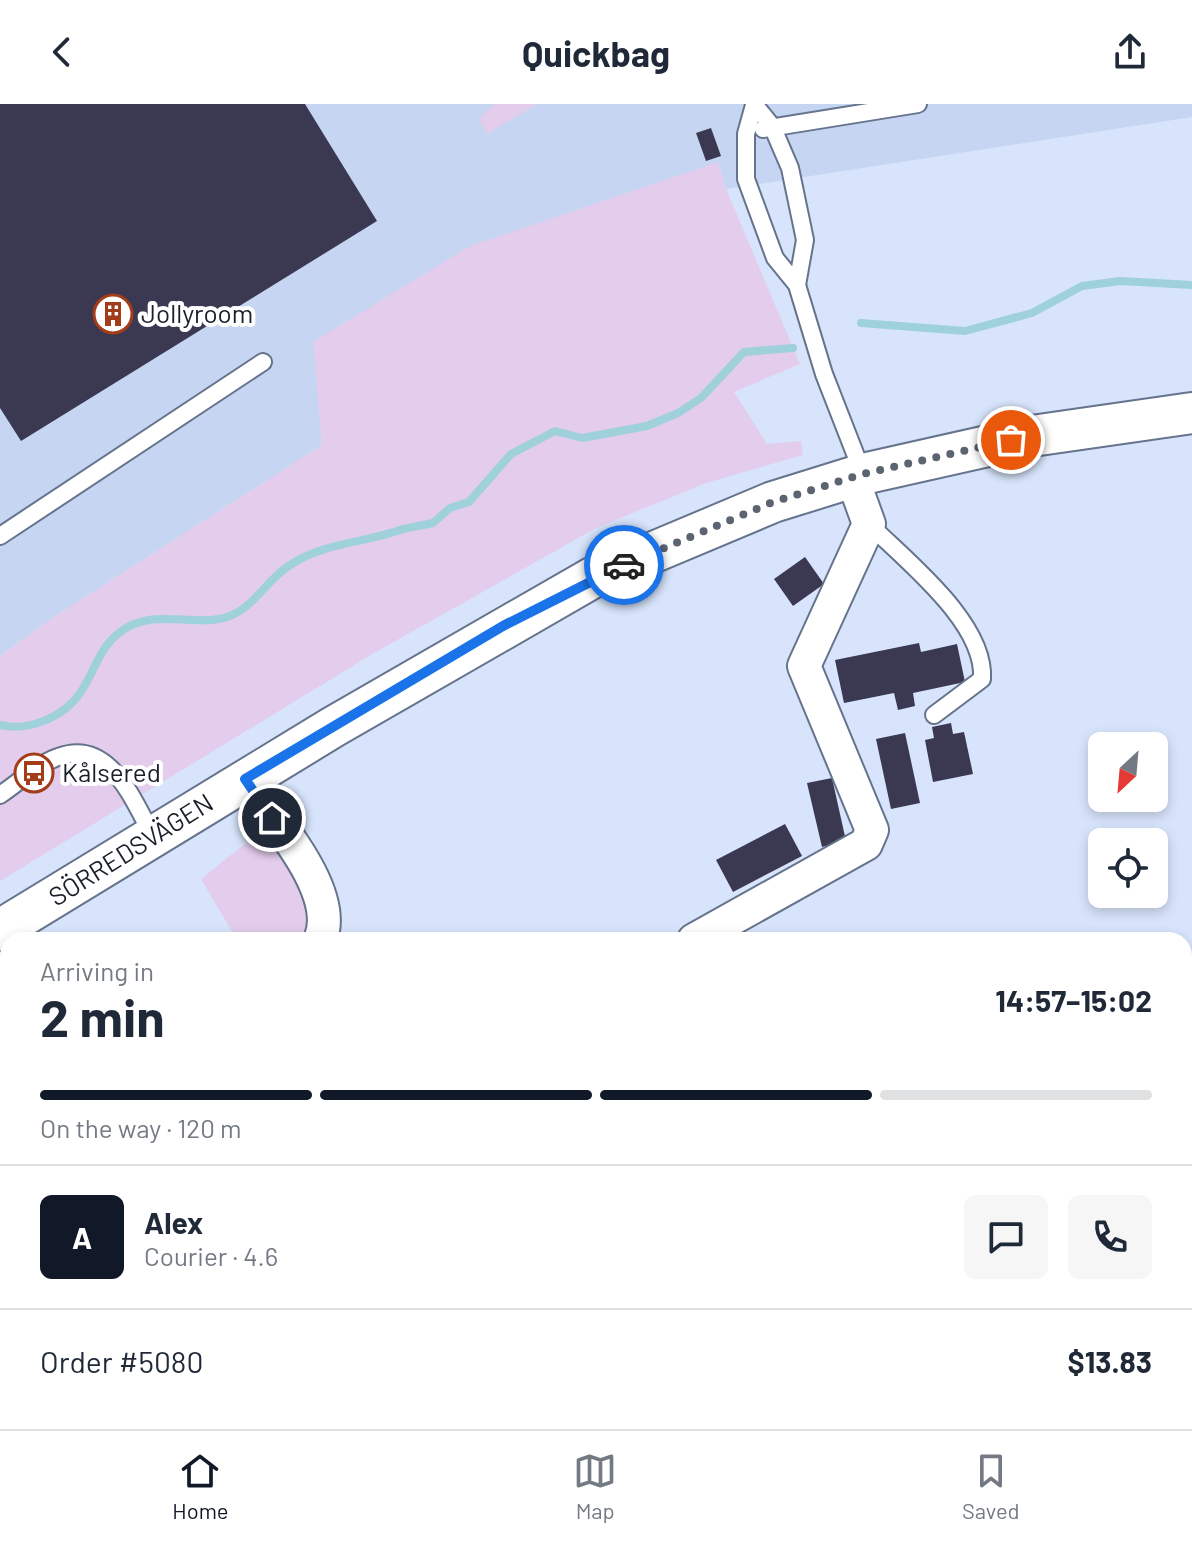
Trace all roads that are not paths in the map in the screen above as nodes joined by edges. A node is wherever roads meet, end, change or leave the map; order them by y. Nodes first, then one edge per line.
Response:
1 (754, 104) edge
2 (918, 104) edge
3 (772, 126) junction
4 (746, 134) junction
5 (797, 285) junction
6 (263, 362) dead end
7 (1192, 413) edge
8 (858, 476) junction
9 (869, 524) junction
10 (0, 536) edge
11 (934, 715) dead end
12 (245, 779) junction
13 (0, 795) edge
14 (153, 836) junction
15 (0, 930) edge
16 (321, 932) edge
17 (708, 932) edge

1 - 3 lane
1 - 4 lane
2 - 3 lane
3 - 4 lane
3 - 5 lane
4 - 5 lane
5 - 8 lane
6 - 10 lane
7 - 8 street, SÖRREDSVÄGEN
8 - 9 street
8 - 12 street, SÖRREDSVÄGEN
9 - 11 lane
9 - 17 street
12 - 14 street, SÖRREDSVÄGEN
12 - 16 street
13 - 14 lane
14 - 15 street, SÖRREDSVÄGEN

